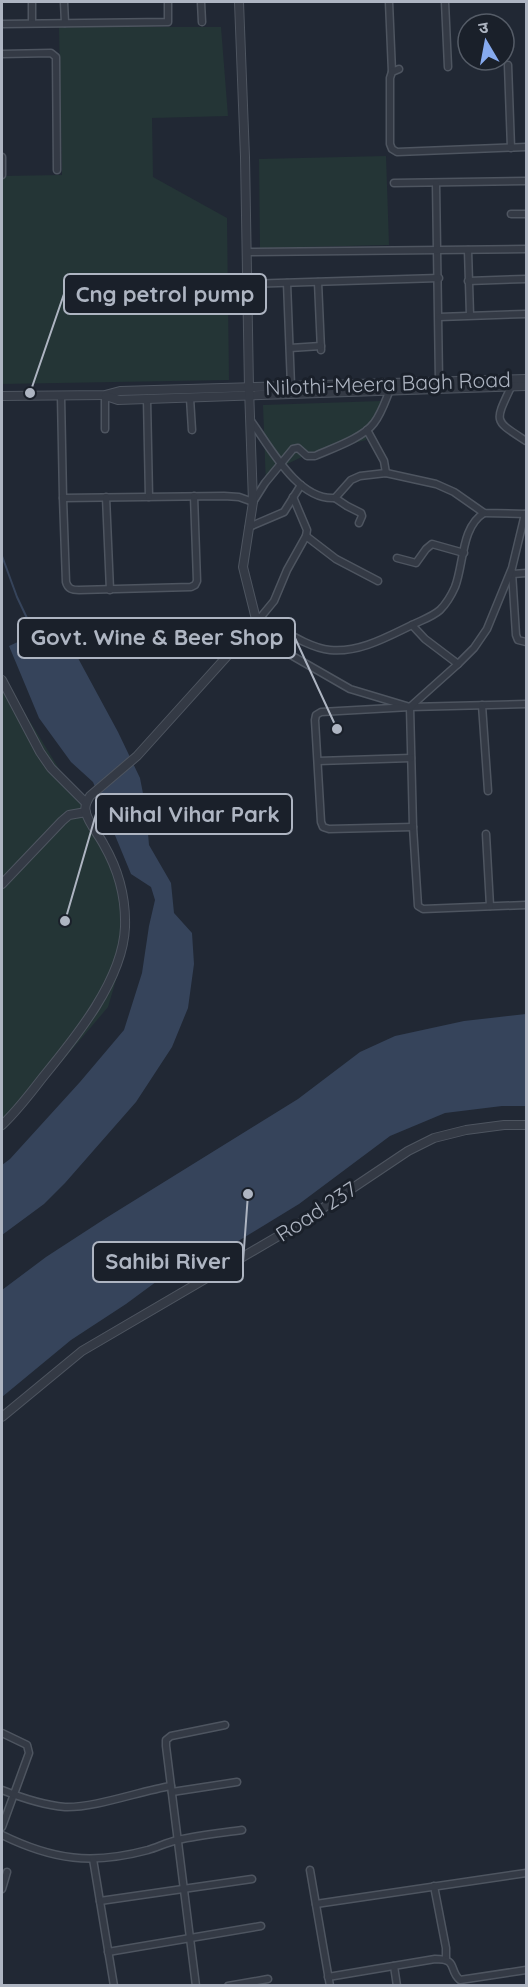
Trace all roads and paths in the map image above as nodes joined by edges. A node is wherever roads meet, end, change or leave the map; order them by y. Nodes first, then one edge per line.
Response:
1 (32, 2) edge
2 (64, 2) edge
3 (168, 2) edge
4 (201, 2) edge
5 (239, 2) edge
6 (389, 2) edge
7 (446, 2) edge
8 (202, 22) dead end
9 (32, 23) junction
10 (65, 23) junction
11 (2, 24) edge
12 (2, 54) edge
13 (448, 67) dead end
14 (508, 72) edge
15 (526, 147) edge
16 (511, 148) junction
17 (2, 157) edge
18 (57, 170) dead end
19 (2, 176) edge
20 (526, 181) edge
21 (394, 183) dead end
22 (436, 183) junction
23 (511, 214) dead end
24 (526, 214) edge
25 (526, 249) edge
26 (468, 250) junction
27 (438, 251) junction
28 (247, 252) junction
29 (439, 278) junction
30 (526, 279) edge
31 (468, 281) junction
32 (318, 282) junction
33 (287, 283) junction
34 (248, 284) junction
35 (526, 314) edge
36 (470, 315) junction
37 (439, 317) junction
38 (290, 348) junction
39 (526, 379) edge
40 (439, 381) junction
41 (511, 383) junction
42 (291, 386) junction
43 (526, 386) edge
44 (249, 392) junction
45 (389, 392) junction
46 (105, 395) junction
47 (2, 396) edge
48 (62, 396) junction
49 (190, 398) junction
50 (147, 399) junction
51 (251, 421) junction
52 (105, 429) dead end
53 (192, 430) dead end
54 (367, 430) junction
55 (526, 441) edge
56 (282, 462) junction
57 (386, 473) junction
58 (301, 485) junction
59 (194, 496) junction
60 (106, 497) junction
61 (149, 497) junction
62 (294, 497) junction
63 (63, 498) junction
64 (335, 498) junction
65 (253, 502) junction
66 (484, 513) junction
67 (526, 514) edge
68 (359, 523) dead end
69 (249, 527) junction
70 (306, 536) junction
71 (464, 553) junction
72 (397, 558) dead end
73 (512, 571) junction
74 (526, 573) edge
75 (378, 581) dead end
76 (110, 590) junction
77 (258, 621) junction
78 (412, 625) junction
79 (249, 631) junction
80 (526, 642) edge
81 (458, 664) junction
82 (2, 680) edge
83 (526, 704) edge
84 (482, 705) junction
85 (410, 707) junction
86 (411, 758) junction
87 (318, 761) junction
88 (488, 791) dead end
89 (87, 804) junction
90 (413, 827) junction
91 (486, 834) dead end
92 (2, 884) edge
93 (526, 905) edge
94 (490, 906) junction
95 (2, 1125) edge
96 (526, 1125) edge
97 (2, 1417) edge
98 (225, 1725) dead end
99 (2, 1733) edge
100 (237, 1782) dead end
101 (172, 1789) junction
102 (2, 1790) edge
103 (14, 1795) junction
104 (2, 1827) edge
105 (242, 1830) dead end
106 (2, 1834) edge
107 (178, 1840) junction
108 (93, 1859) junction
109 (310, 1870) dead end
110 (7, 1872) dead end
111 (526, 1873) edge
112 (252, 1879) dead end
113 (434, 1886) junction
114 (2, 1889) edge
115 (184, 1889) junction
116 (100, 1901) junction
117 (316, 1904) junction
118 (261, 1926) dead end
119 (190, 1938) junction
120 (108, 1952) junction
121 (446, 1959) junction
122 (394, 1966) junction
123 (526, 1970) edge
124 (328, 1977) junction
125 (268, 1979) dead end
126 (114, 1986) edge
127 (196, 1986) edge
128 (228, 1986) edge
129 (330, 1986) edge
130 (397, 1986) edge

1 - 9 street
2 - 10 street
3 - 10 street
4 - 8 street
5 - 28 street
6 - 16 street
7 - 13 street
9 - 10 street
9 - 11 street
12 - 18 street
14 - 16 street
15 - 16 street
17 - 19 street
20 - 22 street
21 - 22 street
22 - 27 street
23 - 24 street
25 - 26 street
26 - 27 street
26 - 31 street
27 - 28 street
27 - 29 street
28 - 34 street
29 - 32 street
29 - 37 street
30 - 31 street
31 - 36 street
32 - 33 street
32 - 38 street
33 - 34 street
33 - 38 street
34 - 44 street
35 - 36 street
36 - 37 street
37 - 40 street
38 - 42 street
39 - 41 street, Nilothi-Meera Bagh Road
40 - 41 street, Nilothi-Meera Bagh Road
40 - 42 street, Nilothi-Meera Bagh Road
41 - 43 street, Nilothi-Meera Bagh Road
41 - 45 street, Nilothi-Meera Bagh Road
41 - 55 street
42 - 44 street, Nilothi-Meera Bagh Road
44 - 45 street, Nilothi-Meera Bagh Road
44 - 46 street
44 - 49 street
44 - 51 street
45 - 54 street
46 - 48 street
46 - 50 street
46 - 52 street
47 - 48 street
48 - 63 street
49 - 50 street
49 - 53 street
50 - 61 street
51 - 56 street
51 - 65 street
54 - 56 street
54 - 57 street
56 - 58 street
56 - 65 street
57 - 64 street
57 - 66 street
58 - 62 street
58 - 64 street
59 - 61 street
59 - 65 street
59 - 76 street
60 - 61 street
60 - 63 street
60 - 76 street
62 - 69 street
62 - 70 street
63 - 76 street
64 - 68 street
65 - 69 street
66 - 67 street
66 - 71 street
67 - 73 street
69 - 77 street
70 - 75 street
70 - 77 street
71 - 72 street
71 - 78 street
73 - 74 street
73 - 80 street
73 - 81 street
77 - 78 street
77 - 79 street
78 - 81 street
79 - 85 street
79 - 89 street
81 - 85 street
82 - 89 street
83 - 84 street
84 - 85 street
84 - 88 street
85 - 86 street
85 - 87 street
86 - 87 street
86 - 90 street
87 - 90 street
89 - 92 street
89 - 95 street
90 - 94 street
91 - 94 street
93 - 94 street
96 - 97 street, Road 237
98 - 101 street
99 - 103 street
100 - 101 street
101 - 103 street
101 - 107 street
102 - 103 street
103 - 104 street
105 - 107 street
106 - 108 street
107 - 108 street
107 - 115 street
108 - 116 street
109 - 117 street
110 - 114 street
111 - 113 street
112 - 115 street
113 - 117 street
113 - 121 street
115 - 116 street
115 - 119 street
116 - 120 street
117 - 124 street
118 - 119 street
119 - 120 street
119 - 127 street
120 - 126 street
121 - 122 street
121 - 123 street
122 - 124 street
122 - 130 street
124 - 129 street
125 - 128 street

